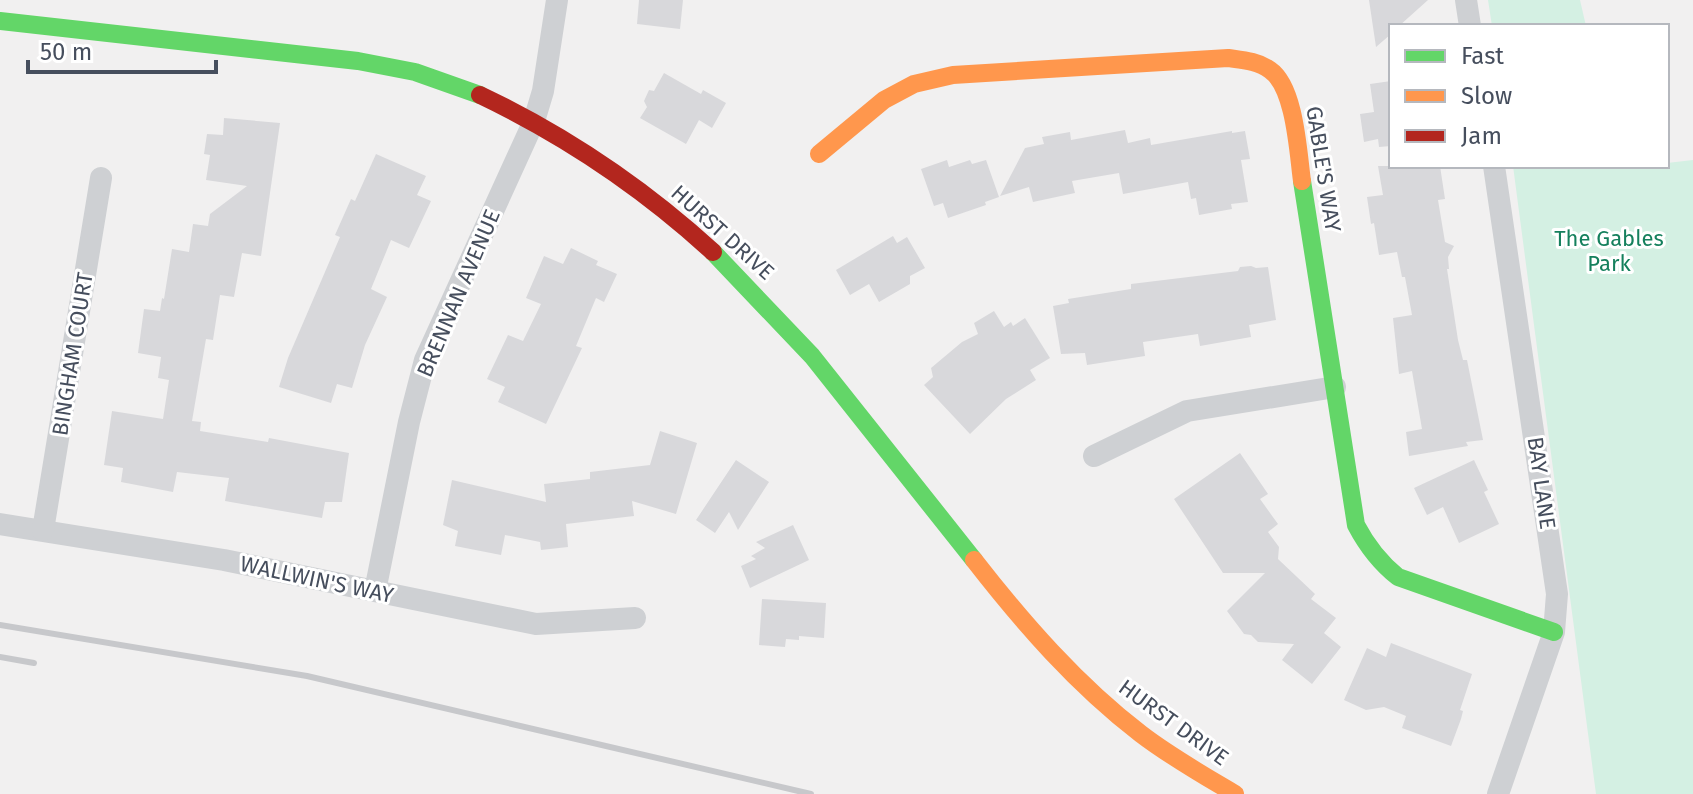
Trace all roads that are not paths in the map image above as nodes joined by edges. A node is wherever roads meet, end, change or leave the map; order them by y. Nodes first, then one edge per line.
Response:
1 (557, 0) edge
2 (1466, 0) edge
3 (0, 21) edge
4 (1470, 24) edge
5 (534, 121) junction
6 (819, 154) dead end
7 (1494, 168) edge
8 (101, 178) dead end
9 (1335, 387) junction
10 (1094, 456) dead end
11 (0, 524) edge
12 (43, 530) junction
13 (375, 591) junction
14 (635, 618) dead end
15 (1554, 632) junction
16 (1235, 794) edge
17 (1498, 794) edge

1 - 5 street, BRENNAN AVENUE
2 - 4 street
3 - 5 street, HURST DRIVE
5 - 13 street, BRENNAN AVENUE
5 - 16 street, HURST DRIVE
6 - 9 street, GABLE'S WAY
7 - 15 street, BAY LANE
8 - 12 street, BINGHAM COURT
9 - 10 street
9 - 15 street, GABLE'S WAY
11 - 12 street, WALLWIN'S WAY
12 - 13 street, WALLWIN'S WAY
13 - 14 street, WALLWIN'S WAY
15 - 17 street, BAY LANE

